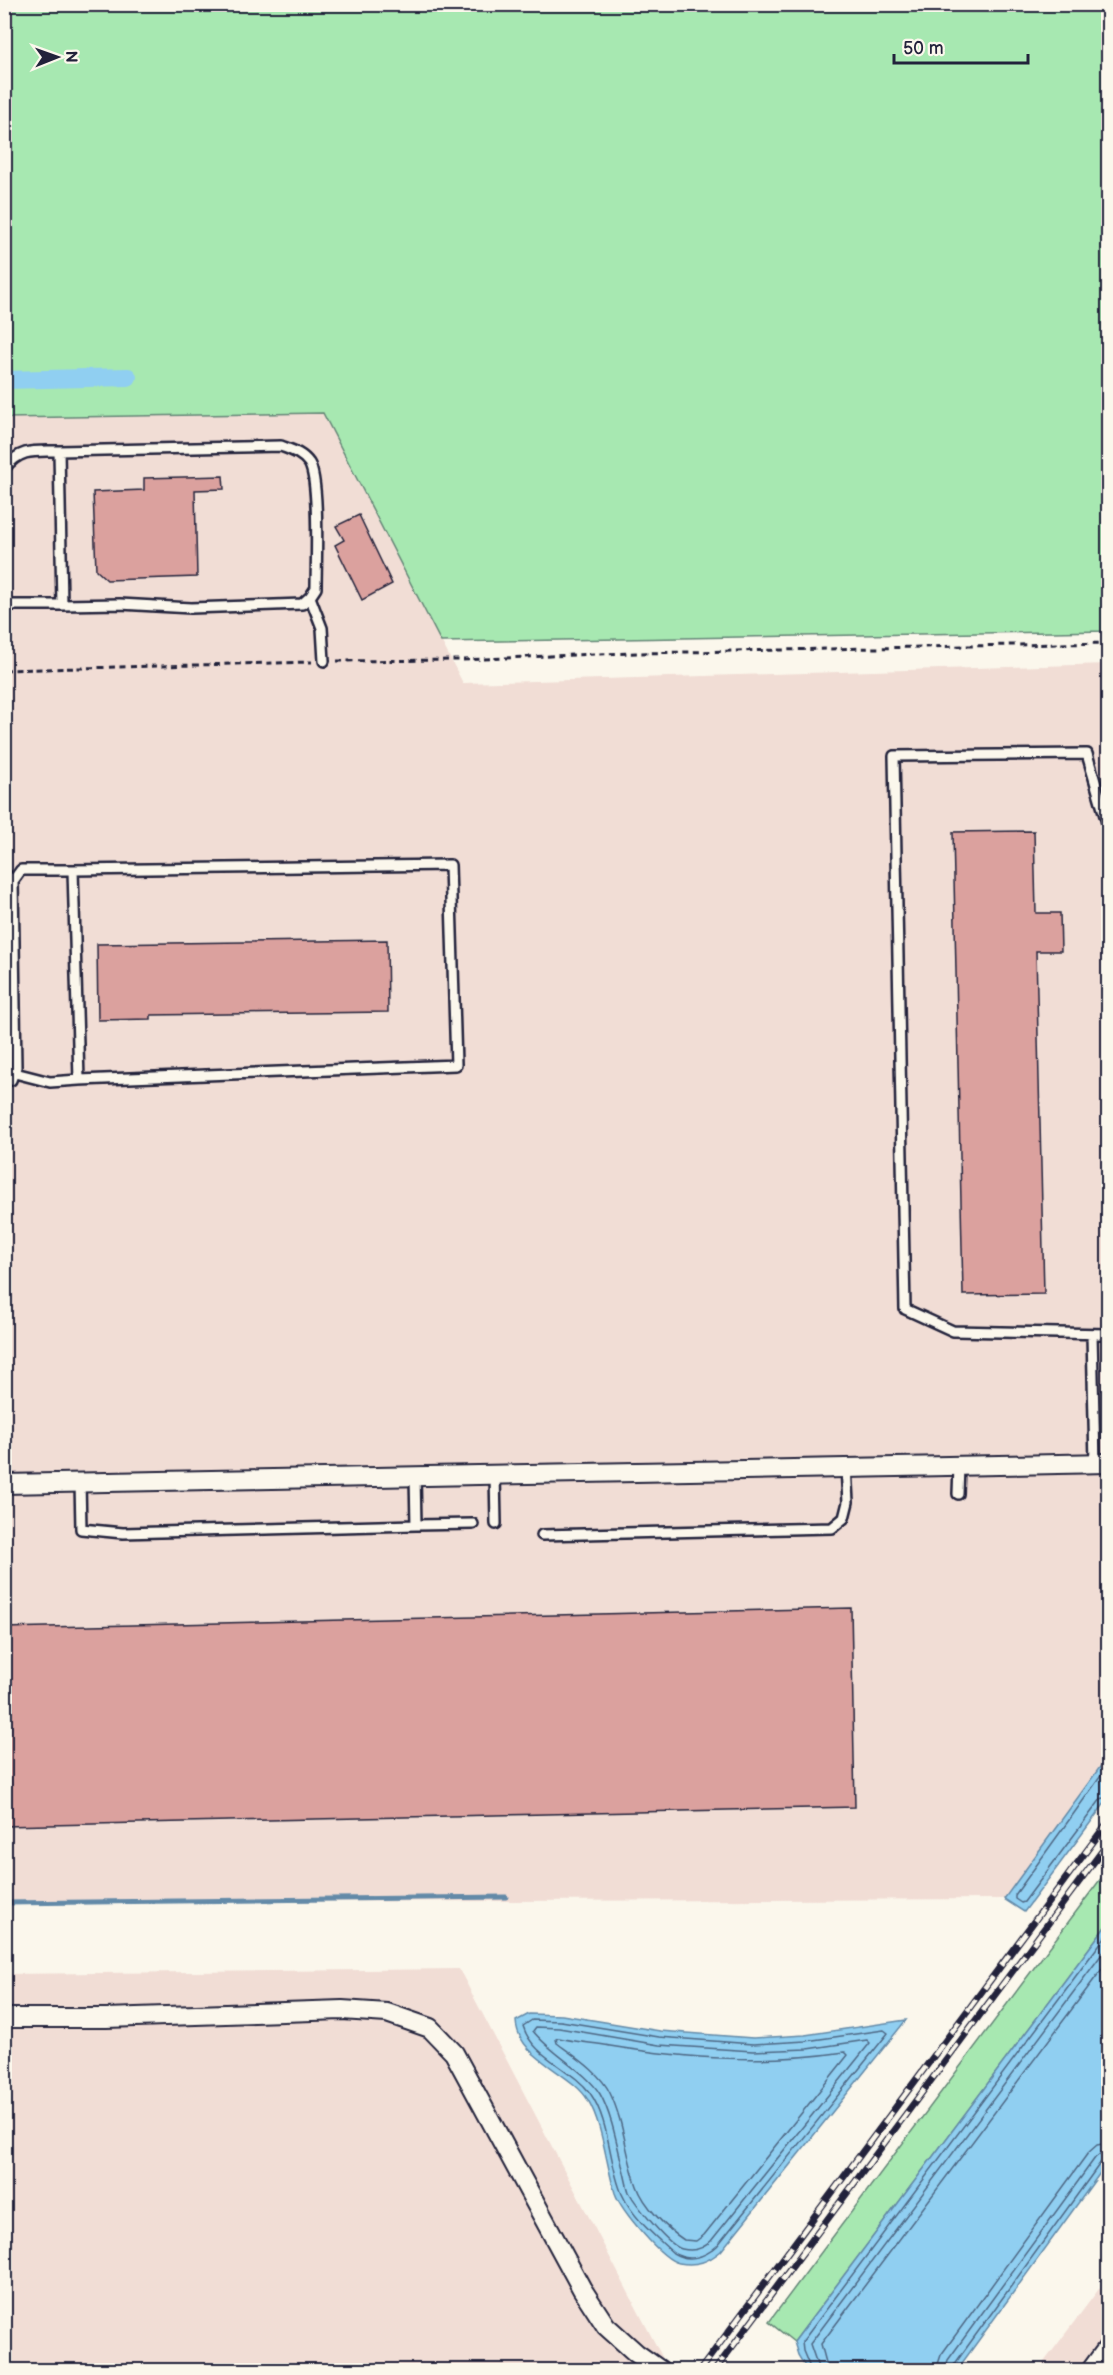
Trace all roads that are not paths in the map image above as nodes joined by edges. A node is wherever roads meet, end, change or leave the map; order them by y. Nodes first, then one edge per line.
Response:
1 (59, 451) junction
2 (4, 469) edge
3 (310, 597) junction
4 (4, 605) edge
5 (62, 605) junction
6 (324, 661) road end
7 (1108, 826) edge
8 (73, 870) junction
9 (4, 873) edge
10 (13, 881) junction
11 (15, 1073) junction
12 (79, 1080) junction
13 (4, 1082) edge
14 (1092, 1334) junction
15 (1108, 1334) edge
16 (1102, 1463) edge
17 (958, 1466) junction
18 (846, 1467) junction
19 (495, 1474) junction
20 (415, 1476) junction
21 (80, 1482) junction
22 (4, 1484) edge
23 (958, 1494) dead end
24 (473, 1524) dead end
25 (496, 1524) dead end
26 (416, 1525) junction
27 (542, 1535) dead end
28 (4, 2018) edge
29 (1108, 2347) edge
30 (660, 2370) edge
31 (1091, 2370) edge

1 - 2 lane
1 - 3 lane
1 - 5 lane
3 - 5 lane
3 - 6 lane
4 - 5 lane
7 - 14 lane
8 - 10 lane
8 - 12 lane
8 - 12 lane
9 - 10 lane
10 - 11 lane
11 - 12 lane
11 - 13 lane
14 - 15 lane
14 - 16 lane
16 - 17 street
17 - 18 street
17 - 23 lane
18 - 19 street
18 - 27 lane
19 - 20 street
19 - 25 lane
20 - 21 street
20 - 26 lane
21 - 22 street
21 - 26 lane
24 - 26 lane
28 - 30 street
29 - 31 street

